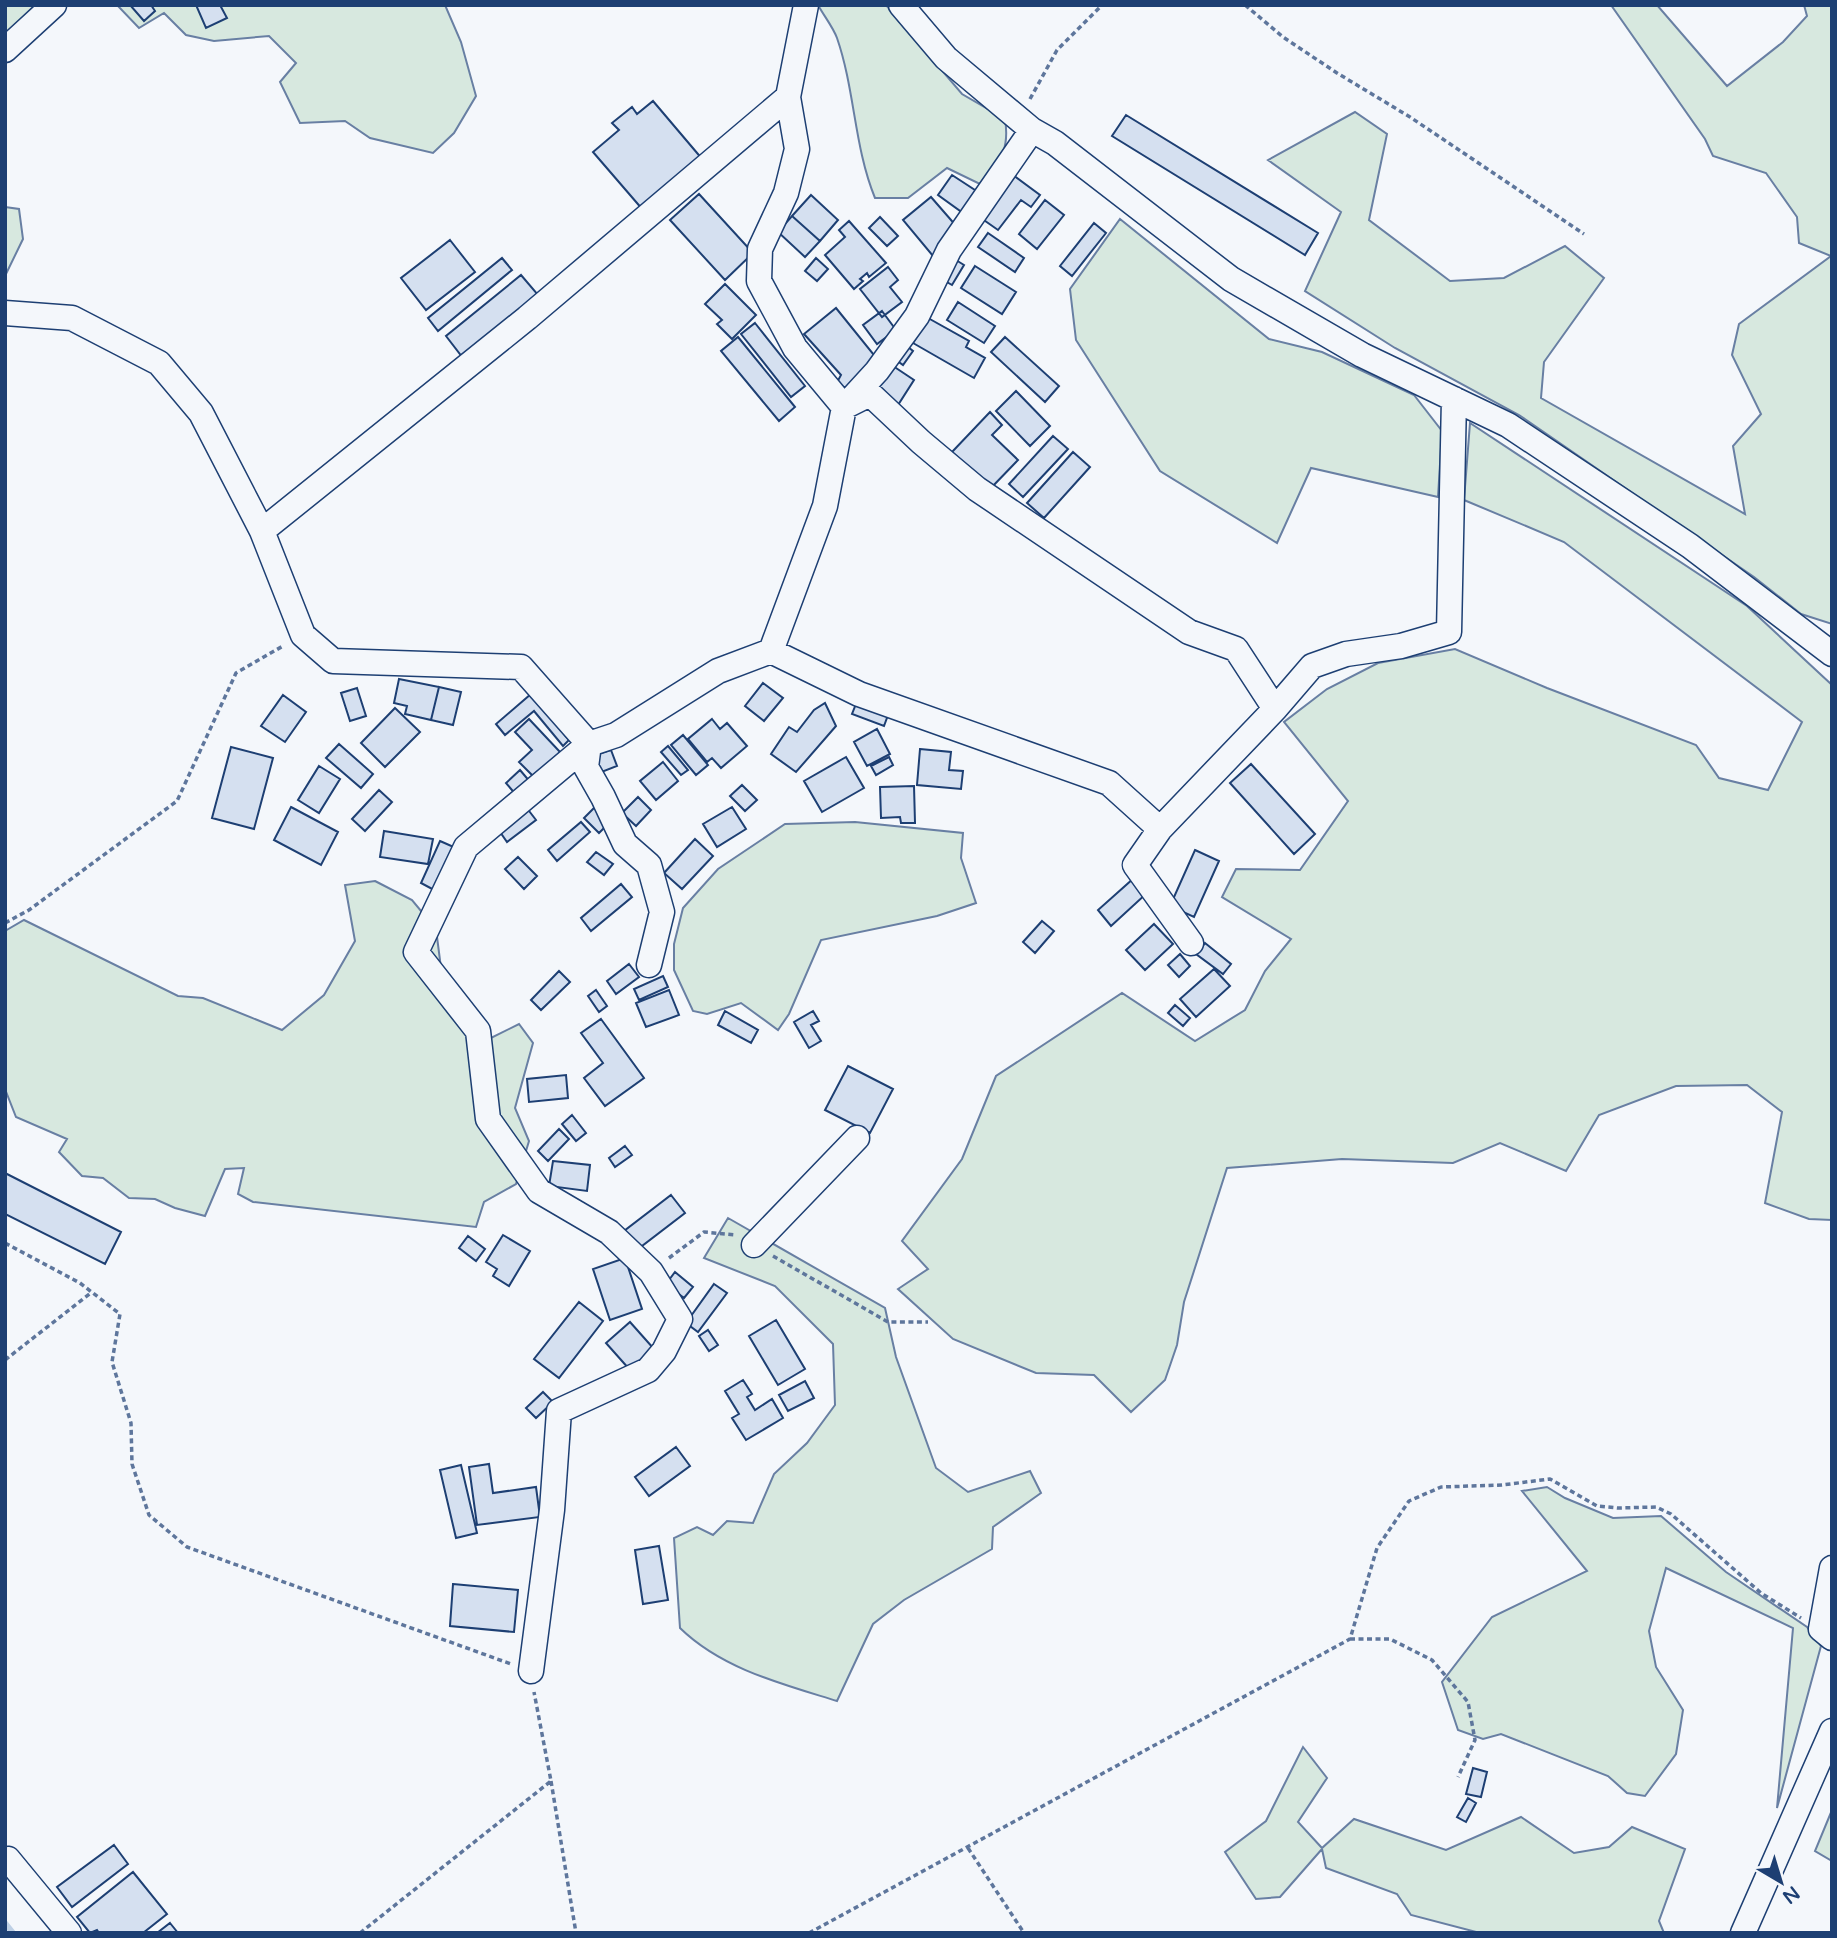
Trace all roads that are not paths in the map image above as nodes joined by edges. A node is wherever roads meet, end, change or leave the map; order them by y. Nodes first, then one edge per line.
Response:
1 (54, 5) edge
2 (806, 5) edge
3 (901, 5) edge
4 (5, 50) edge
5 (788, 97) junction
6 (1026, 125) junction
7 (5, 313) edge
8 (1454, 399) junction
9 (844, 407) junction
10 (262, 531) junction
11 (771, 651) junction
12 (1832, 654) edge
13 (1275, 709) junction
14 (589, 744) junction
15 (1160, 829) junction
16 (1191, 943) dead end
17 (649, 965) dead end
18 (858, 1138) dead end
19 (754, 1245) road end
20 (1832, 1567) edge
21 (1826, 1634) edge
22 (531, 1671) road end
23 (1832, 1731) edge
24 (8, 1858) dead end
25 (1751, 1927) edge
26 (69, 1933) edge

1 - 4 street
2 - 5 street
3 - 6 street
5 - 9 street
5 - 10 street
6 - 8 street
6 - 9 street
7 - 10 street
8 - 12 street
8 - 13 street
9 - 11 street
9 - 13 street
10 - 14 street
11 - 14 street
11 - 15 street
13 - 15 street
14 - 17 street
14 - 22 street
15 - 16 street
18 - 19 street
20 - 21 street
23 - 25 street
24 - 26 street

